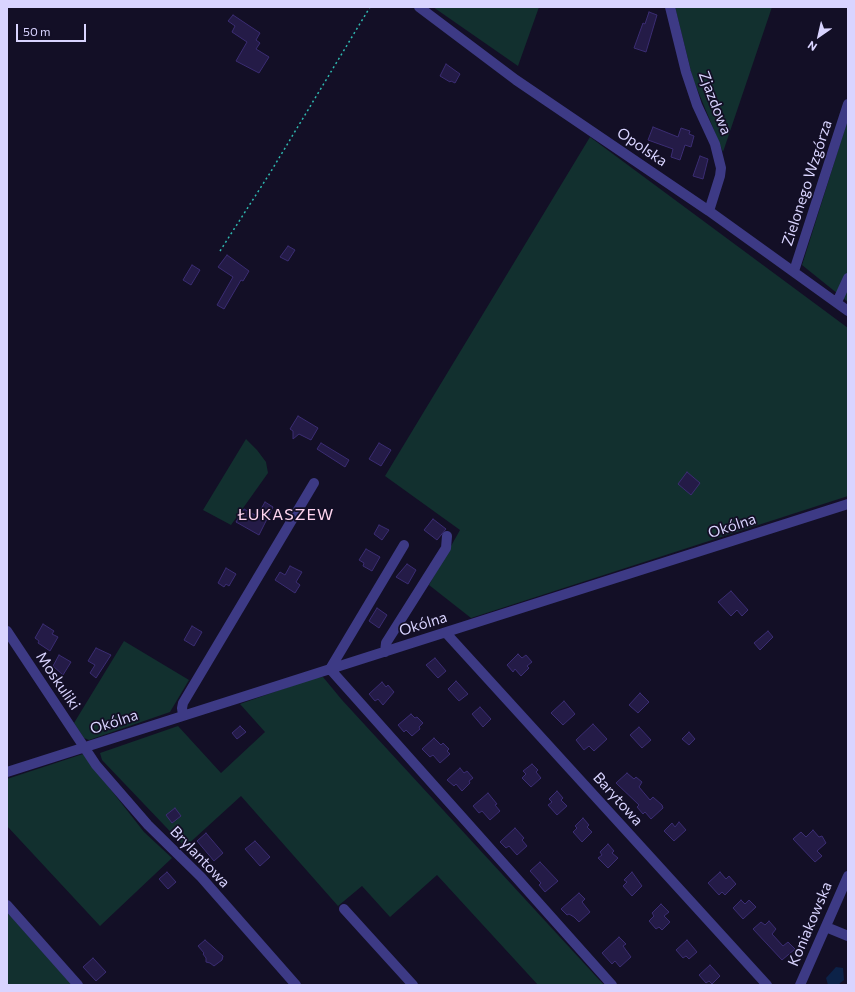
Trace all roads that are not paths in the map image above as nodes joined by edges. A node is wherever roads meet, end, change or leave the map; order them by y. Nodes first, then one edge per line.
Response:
1 (420, 7) edge
2 (670, 7) edge
3 (848, 104) edge
4 (710, 211) junction
5 (794, 271) junction
6 (848, 278) edge
7 (837, 302) junction
8 (848, 311) edge
9 (314, 483) dead end
10 (848, 504) edge
11 (447, 536) dead end
12 (404, 545) dead end
13 (7, 631) edge
14 (446, 633) junction
15 (385, 652) junction
16 (330, 669) junction
17 (183, 715) junction
18 (86, 747) junction
19 (7, 772) edge
20 (848, 876) edge
21 (7, 905) edge
22 (344, 909) dead end
23 (826, 927) junction
24 (848, 936) edge
25 (78, 985) edge
26 (296, 985) edge
27 (413, 985) edge
28 (612, 985) edge
29 (767, 985) edge
30 (800, 985) edge

1 - 4 street, Opolska
2 - 4 street, Zjazdowa
3 - 5 street, Zielonego Wzgórza
4 - 5 street, Opolska
5 - 7 street, Opolska
6 - 7 street
7 - 8 street, Opolska
9 - 17 street
10 - 14 street, Okólna
11 - 15 street
12 - 16 street
13 - 18 street, Moskuliki
14 - 15 street, Okólna
14 - 29 street, Barytowa
15 - 16 street, Okólna
16 - 17 street, Okólna
16 - 28 street
17 - 18 street, Okólna
18 - 19 street, Okólna
18 - 26 street, Brylantowa
20 - 23 street, Koniakowska
21 - 25 street
22 - 27 street
23 - 24 street
23 - 30 street, Koniakowska

